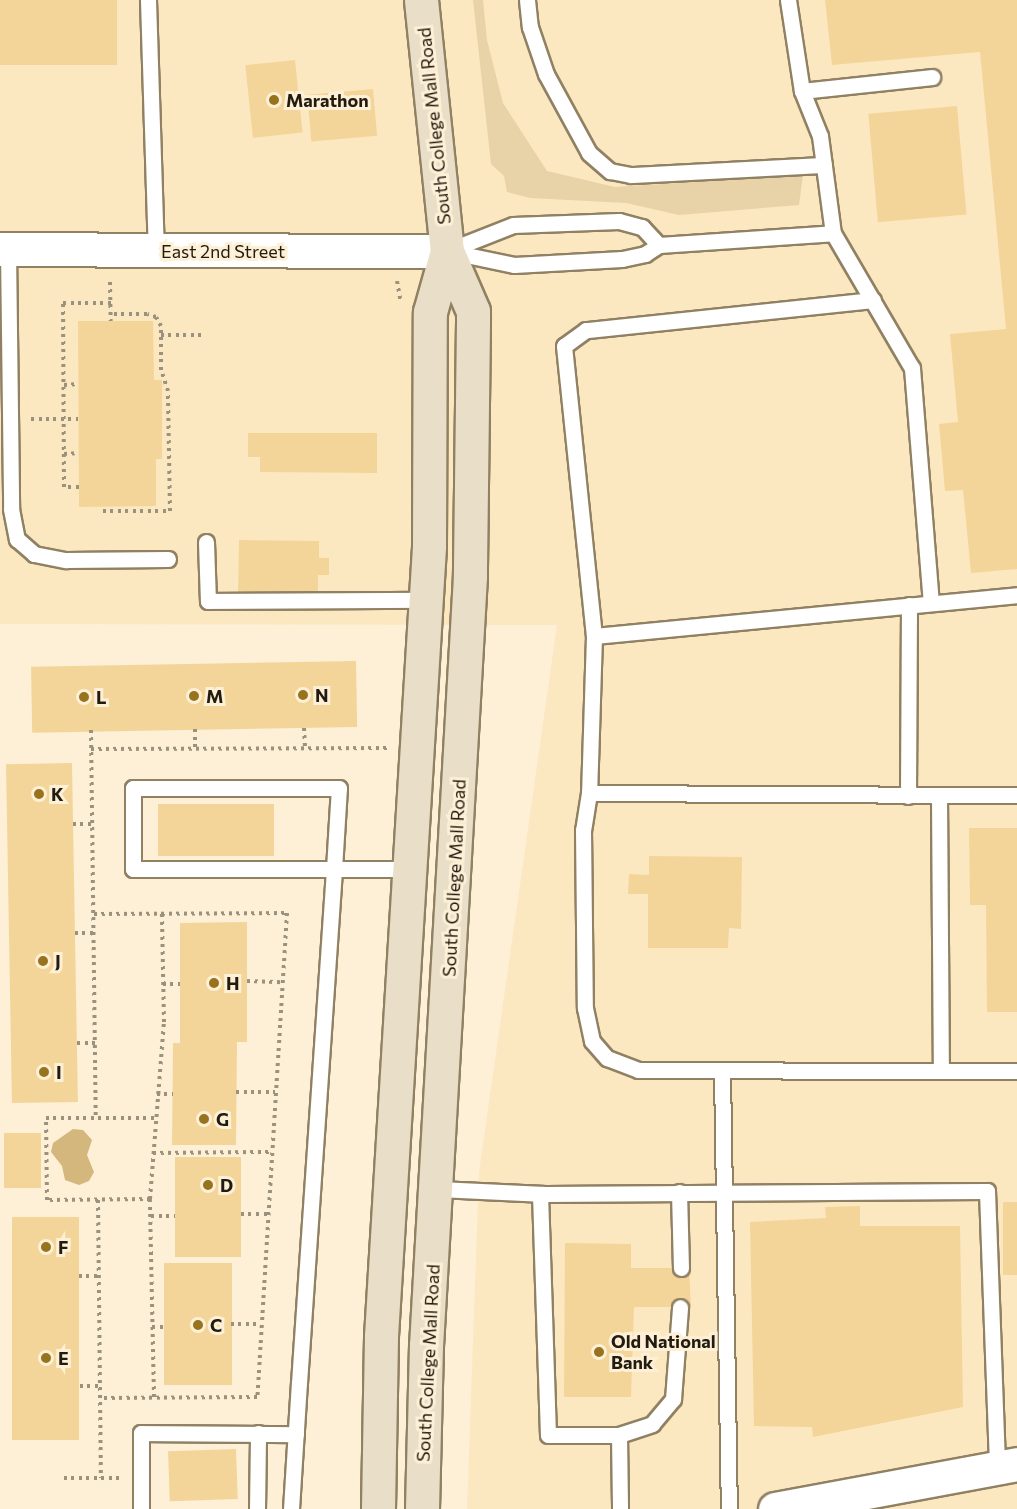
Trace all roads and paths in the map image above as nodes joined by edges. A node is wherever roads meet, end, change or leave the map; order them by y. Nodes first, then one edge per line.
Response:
1 (148, 0) edge
2 (421, 0) edge
3 (527, 0) edge
4 (789, 0) edge
5 (932, 77) dead end
6 (802, 91) junction
7 (824, 165) junction
8 (833, 233) junction
9 (659, 245) junction
10 (4, 249) edge
11 (156, 251) junction
12 (447, 252) junction
13 (110, 282) dead end
14 (873, 300) junction
15 (111, 303) junction
16 (111, 314) junction
17 (111, 321) dead end
18 (161, 335) junction
19 (204, 335) dead end
20 (78, 384) dead end
21 (63, 385) junction
22 (432, 406) junction
23 (10, 419) junction
24 (63, 419) junction
25 (78, 419) dead end
26 (473, 421) junction
27 (79, 453) dead end
28 (63, 454) junction
29 (79, 487) dead end
30 (431, 488) junction
31 (472, 489) junction
32 (103, 511) dead end
33 (207, 542) dead end
34 (168, 560) dead end
35 (1017, 595) edge
36 (425, 600) junction
37 (931, 602) junction
38 (909, 605) junction
39 (468, 617) junction
40 (594, 636) junction
41 (304, 728) dead end
42 (195, 729) dead end
43 (91, 730) dead end
44 (195, 748) junction
45 (305, 748) junction
46 (389, 748) dead end
47 (91, 749) junction
48 (589, 793) junction
49 (908, 795) junction
50 (1017, 795) edge
51 (939, 796) junction
52 (73, 824) dead end
53 (93, 824) junction
54 (334, 869) junction
55 (408, 869) junction
56 (94, 914) junction
57 (162, 914) junction
58 (75, 933) dead end
59 (94, 933) junction
60 (247, 981) dead end
61 (283, 982) junction
62 (163, 984) junction
63 (180, 984) dead end
64 (77, 1043) dead end
65 (95, 1043) junction
66 (722, 1071) junction
67 (941, 1071) junction
68 (1017, 1071) edge
69 (236, 1092) dead end
70 (275, 1092) junction
71 (157, 1094) junction
72 (172, 1094) dead end
73 (96, 1118) junction
74 (156, 1118) junction
75 (272, 1152) junction
76 (152, 1153) junction
77 (438, 1189) junction
78 (725, 1191) junction
79 (679, 1192) junction
80 (540, 1194) junction
81 (150, 1199) junction
82 (98, 1200) junction
83 (241, 1214) dead end
84 (268, 1214) junction
85 (150, 1216) junction
86 (175, 1216) dead end
87 (681, 1268) dead end
88 (79, 1276) dead end
89 (99, 1276) junction
90 (680, 1307) dead end
91 (231, 1324) dead end
92 (261, 1324) junction
93 (152, 1327) junction
94 (164, 1327) dead end
95 (80, 1386) dead end
96 (100, 1386) junction
97 (154, 1397) junction
98 (100, 1398) junction
99 (258, 1433) junction
100 (296, 1434) junction
101 (619, 1435) junction
102 (1007, 1467) edge
103 (64, 1478) dead end
104 (101, 1478) junction
105 (126, 1486) dead end
106 (141, 1509) edge
107 (257, 1509) edge
108 (291, 1509) edge
109 (378, 1509) edge
110 (422, 1509) edge
111 (620, 1509) edge
112 (729, 1509) edge
113 (775, 1509) edge

1 - 11 lane
2 - 12 main road, South College Mall Road
3 - 7 lane
4 - 6 lane
5 - 6 lane
6 - 7 lane
7 - 8 lane
8 - 9 lane
8 - 14 lane
9 - 12 lane
9 - 12 lane
10 - 11 street, East 2nd Street
10 - 23 lane
11 - 12 street, East 2nd Street
12 - 22 main road, South College Mall Road
12 - 26 main road, South College Mall Road
13 - 15 path
14 - 37 lane
14 - 40 lane
15 - 16 path
15 - 21 path
16 - 17 path
16 - 18 path
18 - 19 path
18 - 32 path
20 - 21 path
21 - 24 path
22 - 26 main road
22 - 30 main road, South College Mall Road
23 - 24 path
23 - 34 lane
24 - 25 path
24 - 28 path
26 - 31 main road, South College Mall Road
27 - 28 path
28 - 29 path
30 - 31 main road
30 - 36 main road, South College Mall Road
31 - 39 main road, South College Mall Road
33 - 36 lane
35 - 37 lane
36 - 39 main road
36 - 55 main road, South College Mall Road
37 - 38 lane
38 - 40 lane
38 - 49 lane
39 - 77 main road, South College Mall Road
40 - 48 lane
41 - 45 path
42 - 44 path
43 - 47 path
44 - 45 path
44 - 47 path
45 - 46 path
47 - 53 path
48 - 49 lane
48 - 66 lane
49 - 51 lane
50 - 51 lane
51 - 67 lane
52 - 53 path
53 - 56 path
54 - 54 lane
54 - 55 lane
54 - 100 lane
55 - 109 main road, South College Mall Road
56 - 57 path
56 - 59 path
57 - 61 path
57 - 62 path
58 - 59 path
59 - 65 path
60 - 61 path
61 - 70 path
62 - 63 path
62 - 71 path
64 - 65 path
65 - 73 path
66 - 67 lane
66 - 78 lane
67 - 68 lane
69 - 70 path
70 - 75 path
71 - 72 path
71 - 74 path
73 - 74 path
73 - 82 path
74 - 76 path
75 - 76 path
75 - 84 path
76 - 81 path
77 - 80 lane
77 - 110 main road, South College Mall Road
78 - 79 lane
78 - 102 lane
78 - 112 lane
79 - 80 lane
79 - 87 lane
80 - 101 lane
81 - 82 path
81 - 85 path
82 - 89 path
83 - 84 path
84 - 92 path
85 - 86 path
85 - 93 path
88 - 89 path
89 - 96 path
90 - 101 lane
91 - 92 path
92 - 97 path
93 - 94 path
93 - 97 path
95 - 96 path
96 - 98 path
97 - 98 path
98 - 104 path
99 - 100 lane
99 - 106 lane
99 - 107 lane
100 - 108 lane
101 - 111 lane
102 - 113 street
103 - 104 path
104 - 105 path

